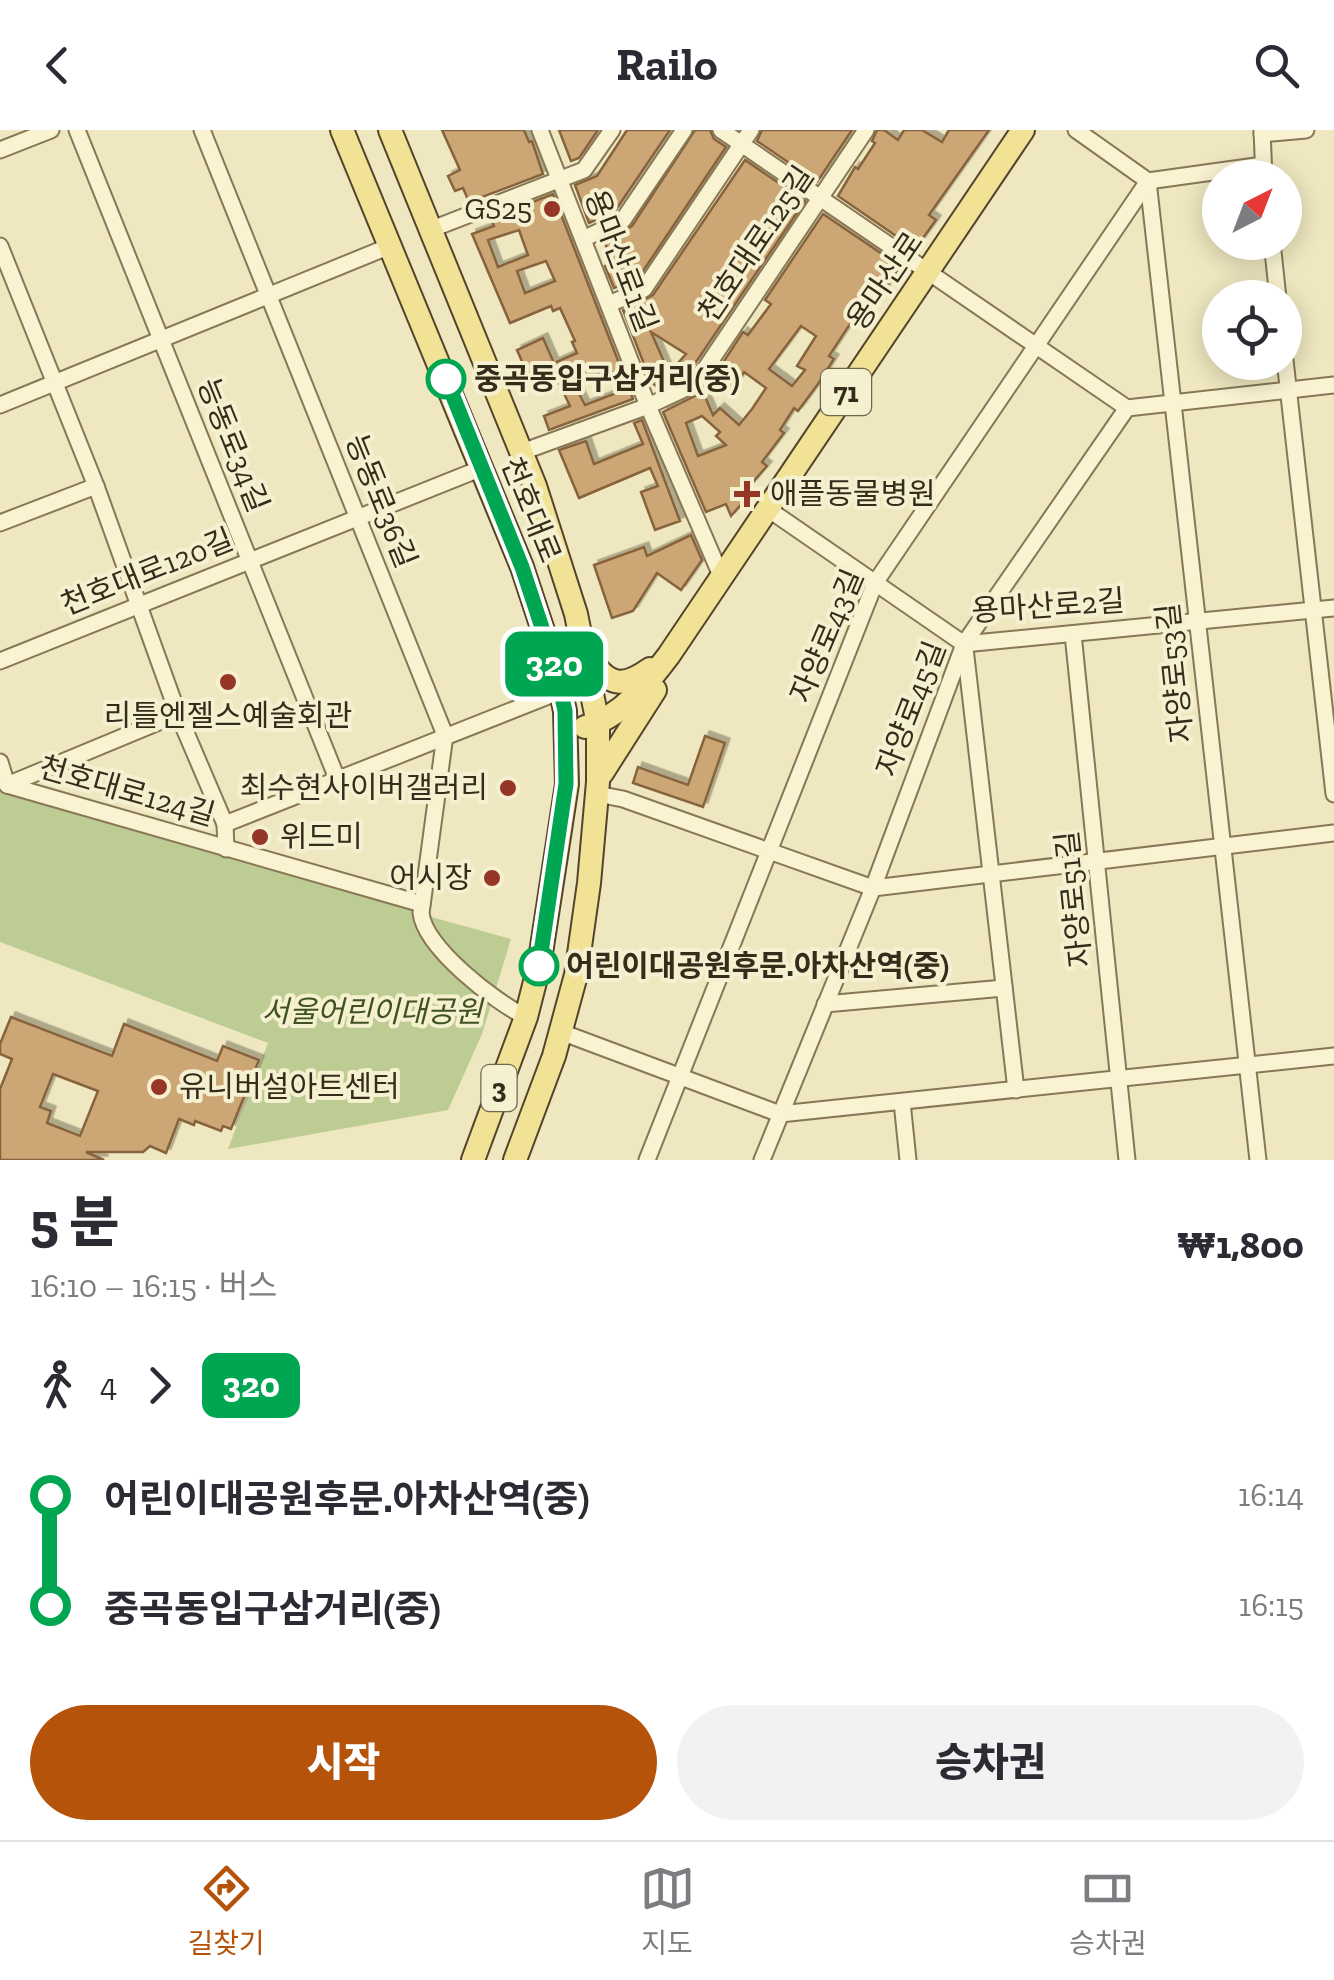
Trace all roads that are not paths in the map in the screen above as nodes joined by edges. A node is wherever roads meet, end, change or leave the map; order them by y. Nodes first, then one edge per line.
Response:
1 (51, 130) edge
2 (77, 130) edge
3 (202, 130) edge
4 (342, 130) edge
5 (390, 130) edge
6 (540, 130) edge
7 (612, 130) edge
8 (684, 130) edge
9 (721, 130) edge
10 (751, 130) edge
11 (866, 130) edge
12 (1024, 130) edge
13 (1076, 130) edge
14 (1306, 130) edge
15 (1262, 132) edge
16 (742, 144) junction
17 (0, 150) edge
18 (1263, 160) edge
19 (1202, 176) edge
20 (560, 181) junction
21 (1148, 181) junction
22 (819, 199) junction
23 (432, 229) junction
24 (583, 239) junction
25 (0, 246) edge
26 (390, 246) junction
27 (926, 273) junction
28 (5, 274) edge
29 (269, 297) junction
30 (609, 304) junction
31 (161, 340) junction
32 (1036, 347) junction
33 (1287, 380) edge
34 (55, 383) junction
35 (1334, 385) edge
36 (1288, 390) junction
37 (1173, 403) junction
38 (0, 405) edge
39 (648, 406) junction
40 (1126, 408) junction
41 (522, 452) junction
42 (482, 468) junction
43 (96, 486) junction
44 (768, 508) junction
45 (358, 518) junction
46 (0, 523) edge
47 (250, 562) junction
48 (722, 578) junction
49 (875, 583) junction
50 (141, 604) junction
51 (1334, 608) edge
52 (1313, 610) junction
53 (1197, 622) junction
54 (1072, 634) junction
55 (964, 644) junction
56 (585, 650) junction
57 (669, 655) junction
58 (0, 660) edge
59 (561, 691) junction
60 (178, 714) junction
61 (598, 724) junction
62 (568, 732) junction
63 (445, 734) junction
64 (0, 762) edge
65 (338, 781) junction
66 (7, 785) junction
67 (598, 788) junction
68 (1334, 794) edge
69 (226, 824) junction
70 (1334, 833) edge
71 (1222, 846) junction
72 (226, 849) junction
73 (769, 853) junction
74 (1098, 860) junction
75 (992, 873) junction
76 (873, 888) junction
77 (422, 904) junction
78 (1004, 988) junction
79 (825, 1004) junction
80 (526, 1017) junction
81 (562, 1032) junction
82 (1334, 1056) edge
83 (1247, 1066) junction
84 (680, 1076) junction
85 (1119, 1080) junction
86 (1016, 1090) junction
87 (902, 1102) junction
88 (780, 1114) junction
89 (472, 1159) edge
90 (515, 1160) edge
91 (646, 1160) edge
92 (762, 1160) edge
93 (908, 1160) edge
94 (1127, 1160) edge
95 (1258, 1160) edge

1 - 17 street
2 - 31 street, 능동로34길
3 - 29 street, 능동로36길
4 - 26 main road, 천호대로 / 3
5 - 23 main road, 천호대로 / 3
6 - 20 street, 용마산로1길
7 - 20 street
8 - 24 street
9 - 16 street
10 - 16 street
11 - 22 street, 천호대로125길
12 - 27 main road, 용마산로 / 71
13 - 21 street
14 - 15 street
15 - 18 street
16 - 22 street
16 - 30 street
19 - 21 street
20 - 23 street
20 - 24 street, 용마산로1길
21 - 32 street, 자양로43길
21 - 37 street, 자양로53길
22 - 27 street
22 - 39 street, 천호대로125길
23 - 41 main road, 천호대로 / 3
24 - 30 street, 용마산로1길
25 - 28 street
26 - 29 street
26 - 42 main road, 천호대로 / 3
27 - 32 street
27 - 44 main road, 용마산로 / 71
28 - 34 street
29 - 31 street
29 - 45 street, 능동로36길
30 - 39 street, 용마산로1길
31 - 34 street
31 - 47 street, 능동로34길
32 - 40 street
32 - 49 street, 자양로43길
33 - 36 street
34 - 38 street
34 - 43 street
35 - 36 street
36 - 37 street
36 - 52 street
37 - 40 street
37 - 53 street, 자양로53길
39 - 41 street, 천호대로125길
39 - 48 street, 용마산로1길
40 - 55 street, 자양로45길
41 - 56 main road, 천호대로 / 3
42 - 45 street, 천호대로120길
42 - 59 main road, 천호대로 / 3
43 - 46 street
43 - 50 street
44 - 48 main road, 용마산로 / 71
44 - 49 street, 용마산로2길
45 - 47 street, 천호대로120길
45 - 63 street, 능동로36길
47 - 50 street, 천호대로120길
47 - 65 street, 능동로34길
48 - 57 main road, 용마산로 / 71
49 - 55 street, 용마산로2길
49 - 73 street, 자양로43길
50 - 58 street, 천호대로120길
50 - 60 street
51 - 52 street, 용마산로2길
52 - 53 street, 용마산로2길
52 - 68 street
53 - 54 street, 용마산로2길
53 - 71 street, 자양로53길
54 - 55 street, 용마산로2길
54 - 74 street, 자양로51길
55 - 75 street
55 - 76 street, 자양로45길
56 - 57 main road
56 - 61 main road, 천호대로 / 3
57 - 61 main road, 용마산로 / 71
57 - 67 main road
59 - 62 main road, 천호대로 / 3
59 - 63 street
60 - 66 street, 천호대로124길
60 - 69 street
61 - 62 main road, 용마산로 / 71
61 - 67 main road, 천호대로 / 3
62 - 80 main road, 천호대로 / 3
63 - 65 street
63 - 77 street, 능동로36길
64 - 66 street, 천호대로124길
65 - 69 street
66 - 72 street, 천호대로124길
67 - 73 street
67 - 81 main road, 천호대로 / 3
69 - 72 street
70 - 71 street
71 - 74 street
71 - 83 street, 자양로53길
72 - 77 street, 천호대로124길
73 - 76 street
73 - 84 street, 자양로43길
74 - 75 street
74 - 85 street, 자양로51길
75 - 76 street
75 - 78 street
76 - 79 street, 자양로45길
77 - 80 street
78 - 79 street
78 - 86 street
79 - 88 street, 자양로45길
80 - 89 main road, 천호대로 / 3
81 - 84 street
81 - 90 main road, 천호대로 / 3
82 - 83 street
83 - 85 street
83 - 95 street, 자양로53길
84 - 88 street
84 - 91 street, 자양로43길
85 - 86 street
85 - 94 street, 자양로51길
86 - 87 street
87 - 88 street
87 - 93 street
88 - 92 street, 자양로45길

